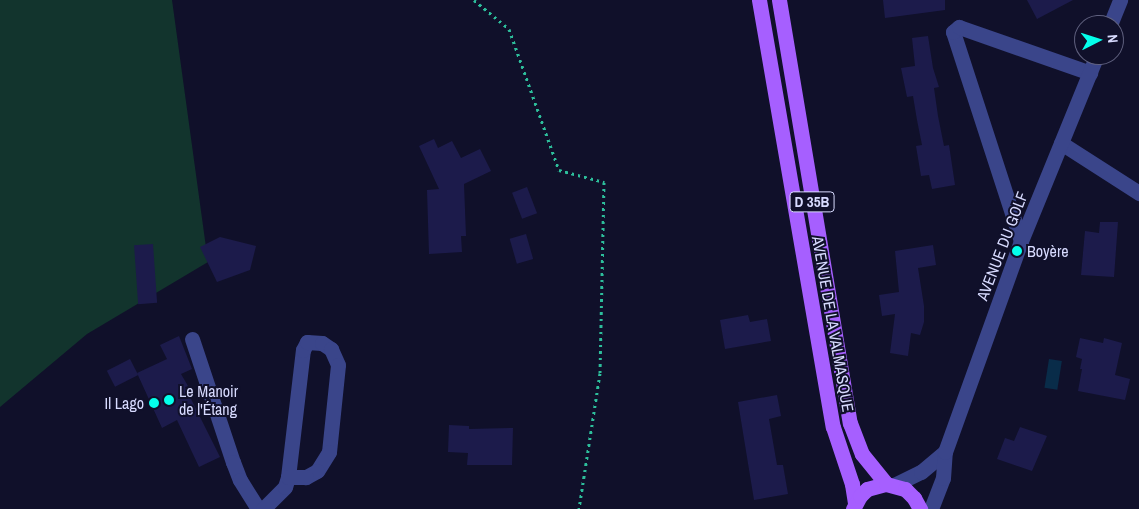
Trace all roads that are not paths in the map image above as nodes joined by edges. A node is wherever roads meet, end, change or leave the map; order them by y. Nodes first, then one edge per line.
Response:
1 (759, 0) edge
2 (779, 0) edge
3 (1120, 0) edge
4 (1114, 15) edge
5 (1094, 65) edge
6 (1090, 73) junction
7 (1061, 143) junction
8 (1139, 193) edge
9 (1021, 241) junction
10 (192, 339) dead end
11 (945, 452) junction
12 (288, 477) junction
13 (890, 484) junction
14 (854, 507) edge
15 (258, 509) edge
16 (263, 509) edge
17 (920, 509) edge
18 (931, 509) edge

1 - 14 main road, AVENUE DE LA VALMASQUE / D 35B
2 - 13 main road, AVENUE DE LA VALMASQUE / D 35B
3 - 4 street
5 - 6 street, AVENUE DU GOLF
6 - 7 street, AVENUE DU GOLF
6 - 9 street
7 - 8 street
7 - 9 street, AVENUE DU GOLF
9 - 11 street, AVENUE DU GOLF
10 - 15 street
11 - 13 street
11 - 18 street, AVENUE DU GOLF
12 - 12 street
12 - 16 street
13 - 14 main road
13 - 17 main road, AVENUE DE LA VALMASQUE

